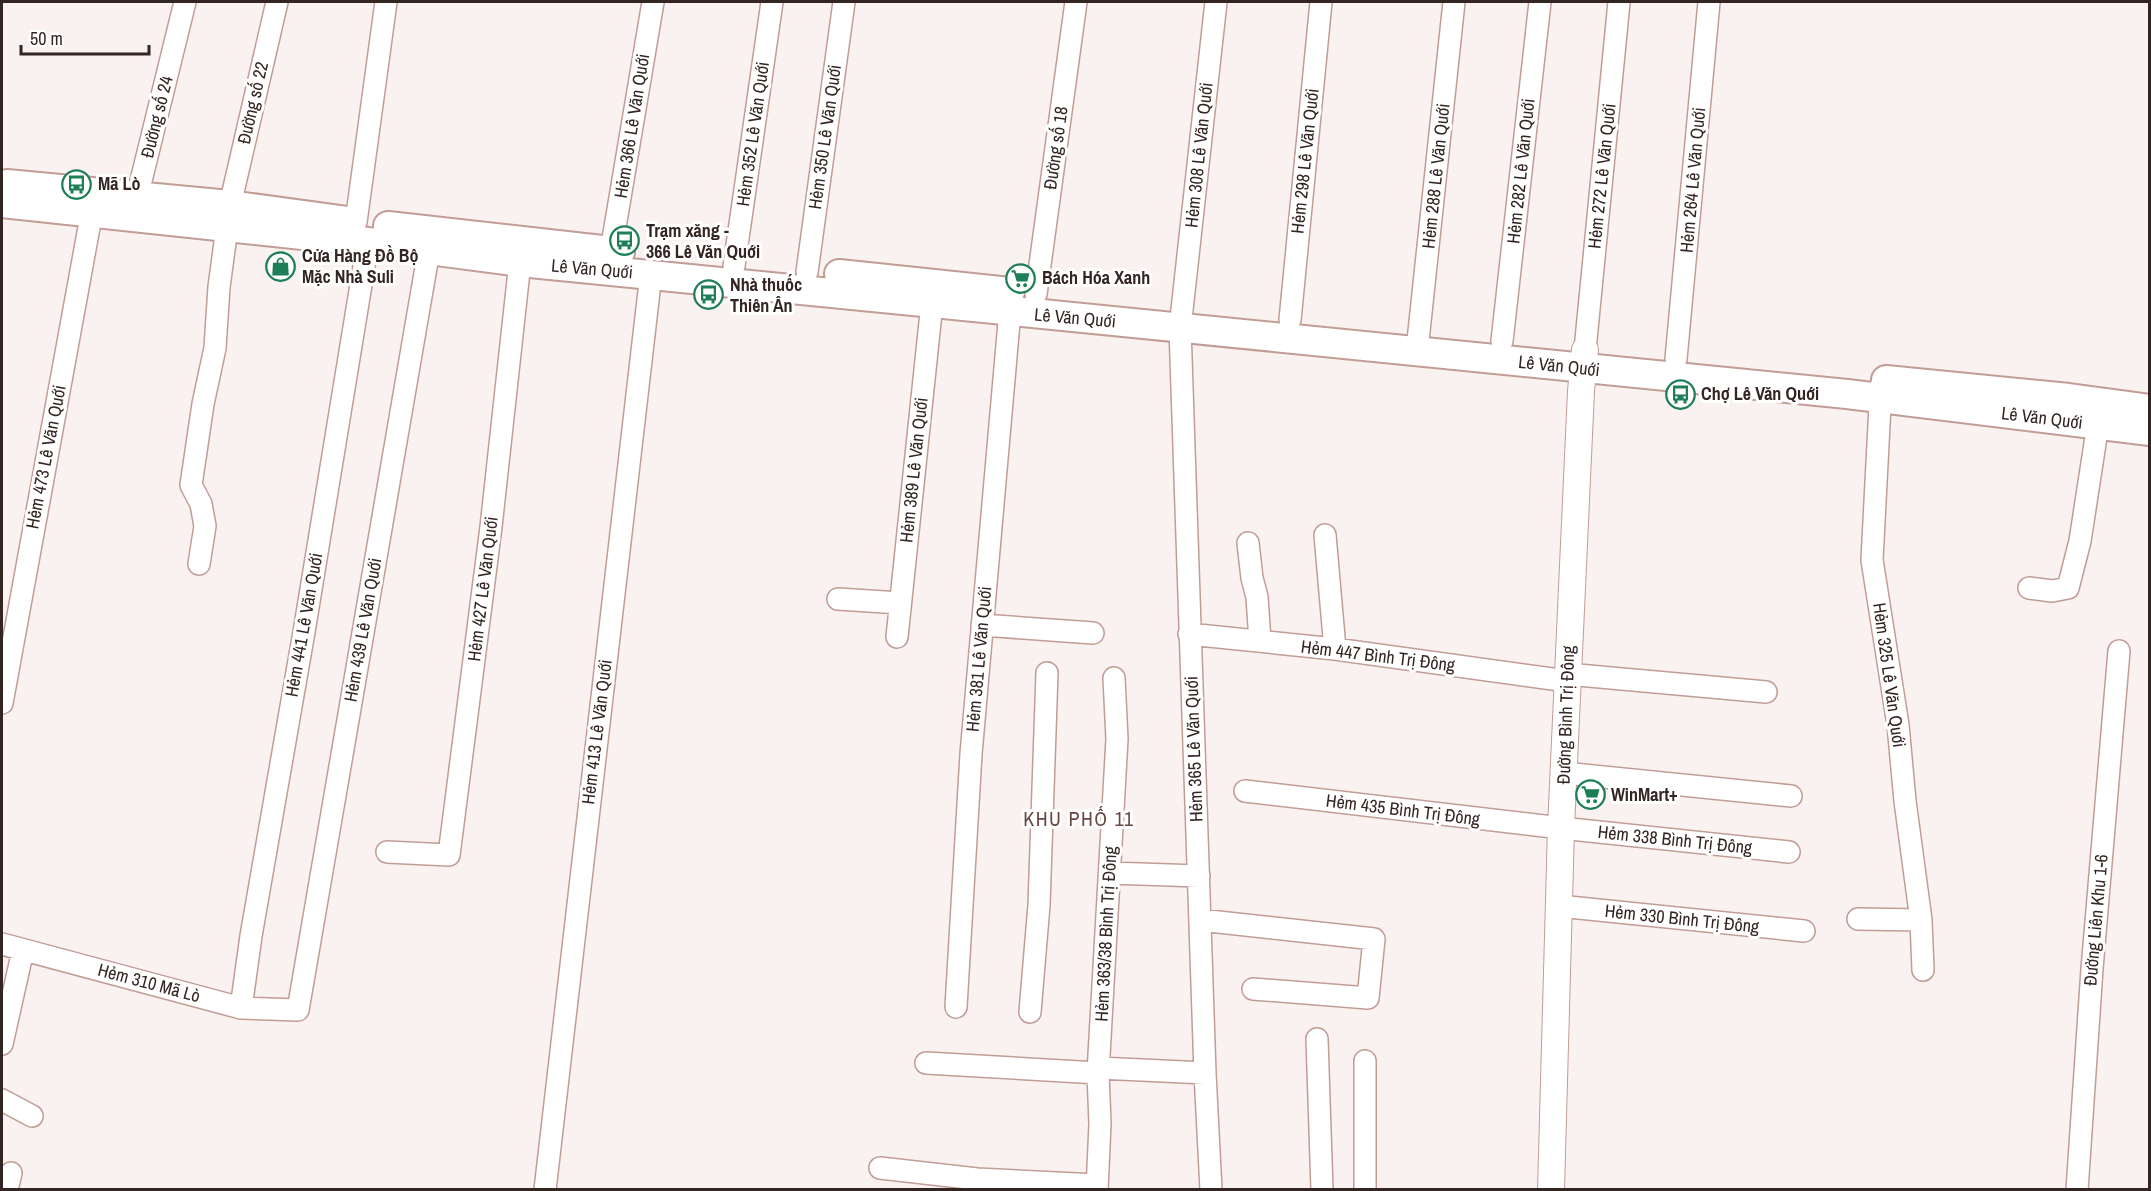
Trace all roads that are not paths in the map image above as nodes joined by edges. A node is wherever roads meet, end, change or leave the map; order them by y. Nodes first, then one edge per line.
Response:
1 (185, 2) edge
2 (277, 2) edge
3 (386, 2) edge
4 (653, 2) edge
5 (772, 2) edge
6 (843, 2) edge
7 (1077, 2) edge
8 (1216, 2) edge
9 (1321, 2) edge
10 (1454, 2) edge
11 (1540, 2) edge
12 (1619, 2) edge
13 (1709, 2) edge
14 (2, 183) edge
15 (137, 197) junction
16 (2, 203) edge
17 (92, 211) junction
18 (229, 217) junction
19 (362, 232) junction
20 (479, 246) junction
21 (429, 250) junction
22 (611, 251) junction
23 (520, 262) junction
24 (734, 266) junction
25 (651, 274) junction
26 (806, 281) junction
27 (1036, 294) junction
28 (932, 303) junction
29 (1010, 311) junction
30 (1181, 318) junction
31 (1290, 320) junction
32 (1502, 341) junction
33 (1419, 342) junction
34 (1584, 359) junction
35 (1676, 359) junction
36 (1881, 389) junction
37 (2150, 409) edge
38 (2098, 424) junction
39 (2150, 431) edge
40 (1325, 535) dead end
41 (1248, 543) dead end
42 (199, 564) dead end
43 (2029, 588) dead end
44 (837, 599) dead end
45 (900, 603) junction
46 (982, 626) junction
47 (1093, 633) dead end
48 (1189, 634) junction
49 (897, 637) dead end
50 (1260, 641) junction
51 (1335, 649) junction
52 (2119, 651) dead end
53 (1047, 673) dead end
54 (1567, 677) junction
55 (1114, 678) dead end
56 (1767, 692) dead end
57 (2, 703) edge
58 (1564, 773) junction
59 (1245, 791) dead end
60 (1791, 796) dead end
61 (1561, 828) junction
62 (387, 852) dead end
63 (1789, 852) dead end
64 (1110, 873) junction
65 (1199, 876) junction
66 (1559, 906) junction
67 (1858, 919) dead end
68 (1200, 920) junction
69 (1921, 920) junction
70 (1804, 931) dead end
71 (2, 944) edge
72 (23, 950) junction
73 (1923, 970) dead end
74 (1253, 989) dead end
75 (956, 1007) dead end
76 (241, 1008) junction
77 (298, 1010) joint
78 (1030, 1012) dead end
79 (1317, 1039) dead end
80 (2, 1044) edge
81 (1365, 1061) dead end
82 (926, 1063) dead end
83 (1099, 1071) junction
84 (1204, 1073) junction
85 (2, 1100) edge
86 (32, 1116) dead end
87 (880, 1168) dead end
88 (1024, 1185) edge
89 (1097, 1187) edge
90 (545, 1190) edge
91 (1211, 1190) edge
92 (1322, 1190) edge
93 (1365, 1190) edge
94 (1551, 1190) edge
95 (2077, 1190) edge

1 - 15 street, Đường số 24
2 - 18 street, Đường số 22
3 - 19 street, Hẻm 441 Lê Văn Quới
4 - 22 street, Hẻm 366 Lê Văn Quới
5 - 24 street, Hẻm 352 Lê Văn Quới
6 - 26 street, Hẻm 350 Lê Văn Quới
7 - 27 street, Đường số 18
8 - 30 street, Hẻm 308 Lê Văn Quới
9 - 31 street, Hẻm 298 Lê Văn Quới
10 - 33 street, Hẻm 288 Lê Văn Quới
11 - 32 street, Hẻm 282 Lê Văn Quới
12 - 34 street, Hẻm 272 Lê Văn Quới
13 - 35 street, Hẻm 264 Lê Văn Quới
14 - 15 main road, Lê Văn Quới
15 - 18 main road, Lê Văn Quới
16 - 17 main road, Lê Văn Quới
17 - 18 main road, Lê Văn Quới
17 - 57 street, Hẻm 473 Lê Văn Quới
18 - 19 main road, Lê Văn Quới
18 - 42 street, Đường số 22
19 - 20 main road, Lê Văn Quới
19 - 21 main road, Lê Văn Quới
19 - 76 street, Hẻm 441 Lê Văn Quới
20 - 21 main road, Lê Văn Quới
20 - 22 main road, Lê Văn Quới
20 - 23 main road, Lê Văn Quới
21 - 77 street, Hẻm 439 Lê Văn Quới
22 - 24 main road, Lê Văn Quới
23 - 25 main road, Lê Văn Quới
23 - 62 street, Hẻm 427 Lê Văn Quới
24 - 26 main road, Lê Văn Quới
25 - 26 main road, Lê Văn Quới
25 - 90 street, Hẻm 413 Lê Văn Quới
26 - 27 main road, Lê Văn Quới
26 - 28 main road, Lê Văn Quới
27 - 30 main road, Lê Văn Quới
28 - 29 main road, Lê Văn Quới
28 - 45 street, Hẻm 389 Lê Văn Quới
29 - 30 main road, Lê Văn Quới
29 - 46 street, Hẻm 381 Lê Văn Quới
30 - 31 main road, Lê Văn Quới
30 - 33 main road, Lê Văn Quới
30 - 48 street, Hẻm 365 Lê Văn Quới
31 - 33 main road, Lê Văn Quới
32 - 33 main road, Lê Văn Quới
32 - 34 main road, Lê Văn Quới
33 - 34 main road, Lê Văn Quới
34 - 35 main road, Lê Văn Quới
34 - 36 main road, Lê Văn Quới
34 - 54 street, Đường Bình Trị Đông
35 - 36 main road, Lê Văn Quới
36 - 37 main road, Lê Văn Quới
36 - 38 main road, Lê Văn Quới
36 - 69 street, Hẻm 325 Lê Văn Quới
38 - 39 main road, Lê Văn Quới
38 - 43 street
40 - 51 street
41 - 50 street
44 - 45 street
45 - 49 street, Hẻm 389 Lê Văn Quới
46 - 47 street
46 - 75 street, Hẻm 381 Lê Văn Quới
48 - 50 street, Hẻm 447 Bình Trị Đông
48 - 65 street, Hẻm 365 Lê Văn Quới
50 - 51 street, Hẻm 447 Bình Trị Đông
51 - 54 street, Hẻm 447 Bình Trị Đông
52 - 95 street, Đường Liên Khu 1-6
53 - 78 street
54 - 56 street, Hẻm 447 Bình Trị Đông
54 - 58 street, Đường Bình Trị Đông
55 - 64 street, Hẻm 363/38 Bình Trị Đông
58 - 60 street
58 - 61 street, Đường Bình Trị Đông
59 - 61 street, Hẻm 435 Bình Trị Đông
61 - 63 street, Hẻm 338 Bình Trị Đông
61 - 66 street, Đường Bình Trị Đông
64 - 65 street
64 - 83 street, Hẻm 363/38 Bình Trị Đông
65 - 68 street, Hẻm 365 Lê Văn Quới
66 - 70 street, Hẻm 330 Bình Trị Đông
66 - 94 street, Đường Bình Trị Đông
67 - 69 street
68 - 74 street
68 - 84 street, Hẻm 365 Lê Văn Quới
69 - 73 street, Hẻm 325 Lê Văn Quới
71 - 72 street, Hẻm 310 Mã Lò
72 - 76 street, Hẻm 310 Mã Lò
72 - 80 street
76 - 77 street, Hẻm 310 Mã Lò
79 - 92 street
81 - 93 street
82 - 83 street
83 - 84 street
83 - 89 street, Hẻm 363/38 Bình Trị Đông
84 - 91 street, Hẻm 365 Lê Văn Quới
85 - 86 street
87 - 88 street
88 - 89 street

